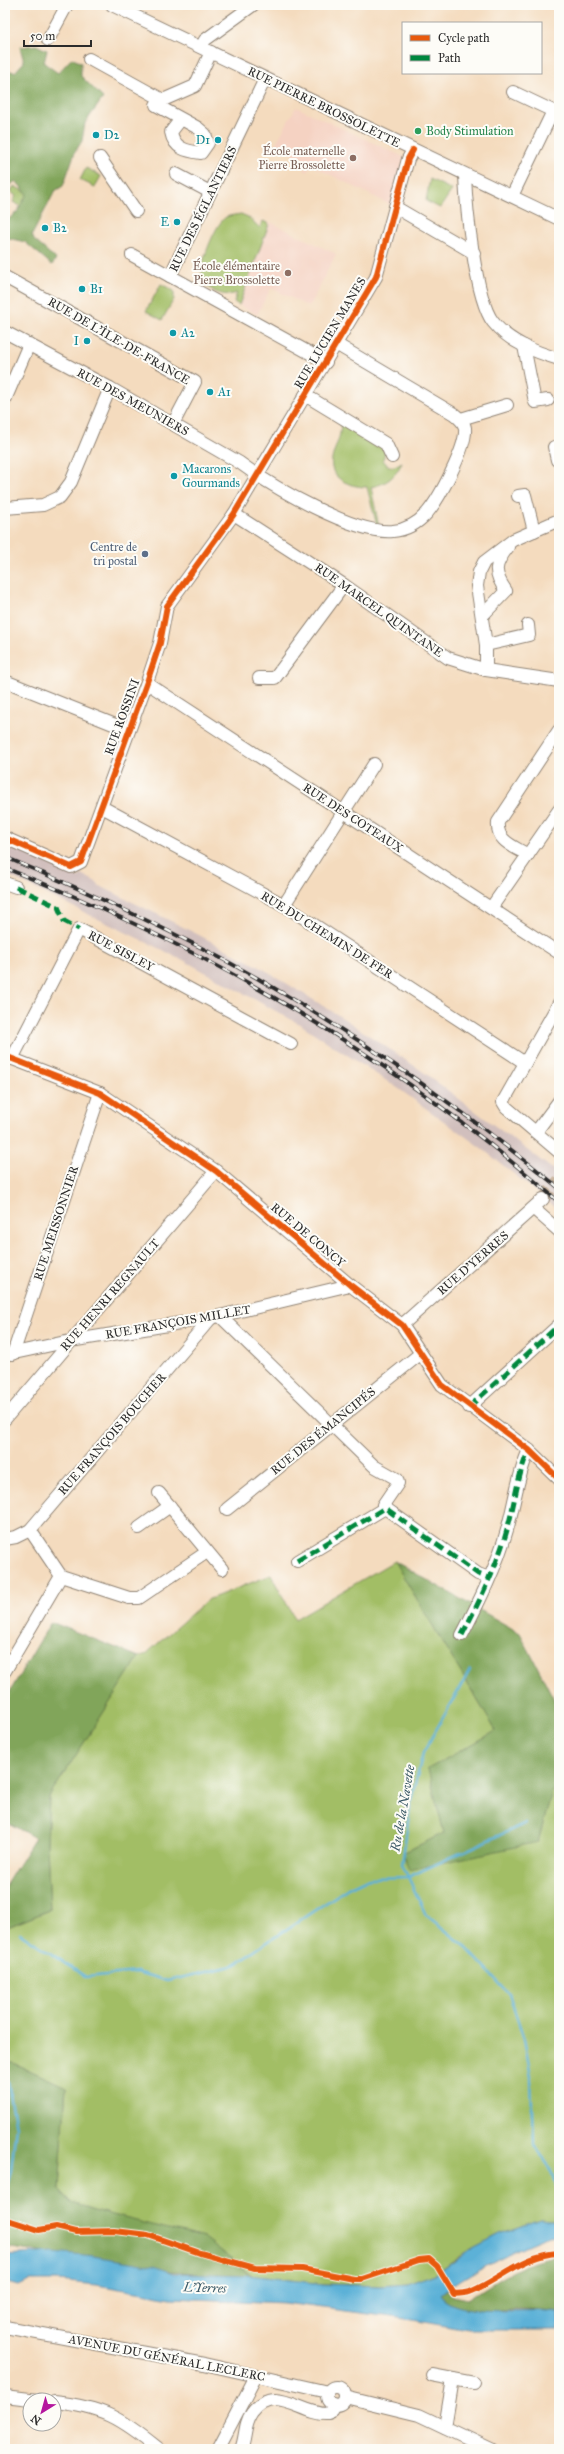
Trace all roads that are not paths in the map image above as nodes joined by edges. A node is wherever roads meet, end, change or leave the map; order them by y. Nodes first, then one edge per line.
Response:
1 (67, 5) edge
2 (112, 5) edge
3 (253, 5) edge
4 (48, 40) dead end
5 (206, 50) junction
6 (89, 59) dead end
7 (265, 79) junction
8 (513, 92) dead end
9 (163, 100) junction
10 (181, 118) dead end
11 (413, 150) junction
12 (100, 158) dead end
13 (176, 174) dead end
14 (465, 175) junction
15 (210, 192) junction
16 (512, 196) junction
17 (395, 206) junction
18 (136, 211) dead end
19 (559, 219) edge
20 (474, 253) junction
21 (132, 255) dead end
22 (170, 276) junction
23 (5, 277) edge
24 (5, 332) edge
25 (29, 344) junction
26 (336, 344) junction
27 (524, 346) junction
28 (559, 350) edge
29 (541, 354) junction
30 (559, 359) edge
31 (326, 362) junction
32 (110, 388) junction
33 (305, 395) junction
34 (5, 400) edge
35 (548, 400) dead end
36 (507, 406) dead end
37 (461, 419) junction
38 (173, 424) junction
39 (559, 446) edge
40 (392, 457) dead end
41 (559, 460) edge
42 (258, 476) junction
43 (518, 496) dead end
44 (5, 508) edge
45 (234, 514) junction
46 (559, 520) edge
47 (534, 531) junction
48 (513, 540) junction
49 (344, 585) junction
50 (482, 616) junction
51 (528, 626) dead end
52 (486, 645) junction
53 (486, 670) junction
54 (259, 678) dead end
55 (559, 681) edge
56 (5, 682) edge
57 (147, 683) junction
58 (128, 730) junction
59 (559, 730) edge
60 (374, 764) dead end
61 (102, 807) junction
62 (559, 810) edge
63 (343, 812) junction
64 (5, 838) edge
65 (528, 855) junction
66 (284, 905) junction
67 (491, 908) junction
68 (559, 953) edge
69 (559, 1003) edge
70 (291, 1044) dead end
71 (8, 1057) edge
72 (525, 1062) junction
73 (100, 1093) junction
74 (559, 1101) edge
75 (536, 1132) junction
76 (559, 1152) edge
77 (216, 1172) junction
78 (543, 1199) tunnel mouth
79 (534, 1208) junction
80 (559, 1230) edge
81 (350, 1285) junction
82 (215, 1317) junction
83 (402, 1325) junction
84 (559, 1325) edge
85 (70, 1341) junction
86 (9, 1354) edge
87 (420, 1354) junction
88 (469, 1406) junction
89 (5, 1419) edge
90 (332, 1424) junction
91 (529, 1450) junction
92 (555, 1466) edge
93 (559, 1479) edge
94 (159, 1493) dead end
95 (170, 1506) junction
96 (385, 1508) junction
97 (227, 1509) dead end
98 (139, 1528) dead end
99 (30, 1530) junction
100 (5, 1539) edge
101 (207, 1552) junction
102 (297, 1561) dead end
103 (222, 1569) dead end
104 (61, 1576) junction
105 (489, 1578) junction
106 (462, 1635) dead end
107 (5, 1671) edge
108 (5, 2327) edge
109 (432, 2375) dead end
110 (256, 2376) junction
111 (453, 2379) junction
112 (474, 2383) dead end
113 (328, 2392) junction
114 (5, 2396) edge
115 (345, 2397) junction
116 (22, 2398) edge
117 (62, 2403) edge
118 (334, 2404) junction
119 (445, 2427) junction
120 (159, 2449) edge
121 (218, 2449) edge
122 (241, 2449) edge
123 (491, 2449) edge

1 - 4 street
2 - 5 street, RUE PIERRE BROSSOLETTE
3 - 5 street
5 - 7 street, RUE PIERRE BROSSOLETTE
5 - 9 street
6 - 9 street
7 - 11 street, RUE PIERRE BROSSOLETTE
7 - 15 street, RUE DES ÉGLANTIERS
8 - 16 street
9 - 10 street
11 - 14 street, RUE PIERRE BROSSOLETTE
11 - 17 street, RUE LUCIEN MANES
12 - 18 street
13 - 15 street
14 - 16 street, RUE PIERRE BROSSOLETTE
14 - 20 street
15 - 22 street, RUE DES ÉGLANTIERS
16 - 19 street, RUE PIERRE BROSSOLETTE
17 - 20 street
17 - 26 street, RUE LUCIEN MANES
20 - 27 street
21 - 22 street
22 - 31 street, RUE DES ÉGLANTIERS
23 - 38 street, RUE DE L'ÎLE-DE-FRANCE
24 - 25 street, RUE DES MEUNIERS
25 - 32 street, RUE DES MEUNIERS
25 - 34 street
26 - 31 street, RUE LUCIEN MANES
26 - 37 street
27 - 29 street
27 - 35 street
28 - 29 street
29 - 30 street
31 - 33 street, RUE LUCIEN MANES
32 - 38 street, RUE DES MEUNIERS
32 - 44 street
33 - 40 street
33 - 42 street, RUE LUCIEN MANES
36 - 37 street
37 - 42 street, RUE DES MEUNIERS
38 - 42 street, RUE DES MEUNIERS
39 - 41 street
42 - 45 street, RUE LUCIEN MANES
43 - 47 street
45 - 49 street, RUE MARCEL QUINTANE
45 - 57 street, RUE ROSSINI
46 - 47 street
47 - 48 street
48 - 50 street
48 - 50 street
49 - 53 street, RUE MARCEL QUINTANE
49 - 54 street
50 - 52 street
51 - 52 street
52 - 53 street
53 - 55 street, RUE MARCEL QUINTANE
56 - 58 street
57 - 58 street, RUE ROSSINI
57 - 63 street, RUE DES COTEAUX
58 - 61 street, RUE ROSSINI
59 - 65 street
60 - 63 street
61 - 64 street, RUE ROSSINI
61 - 66 street, RUE DU CHEMIN DE FER
62 - 65 street
63 - 66 street
63 - 67 street, RUE DES COTEAUX
65 - 67 street
66 - 72 street, RUE DU CHEMIN DE FER
67 - 68 street, RUE DES COTEAUX
69 - 72 street
70 - 71 street, RUE SISLEY
71 - 73 street, RUE DE CONCY
72 - 75 street
73 - 77 street, RUE DE CONCY
73 - 86 street, RUE MEISSONNIER
74 - 75 street
75 - 76 street
77 - 81 street, RUE DE CONCY
77 - 85 street, RUE HENRI REGNAULT
78 - 79 street, RUE D'YERRES
79 - 80 street
79 - 83 street, RUE D'YERRES
81 - 82 street, RUE FRANÇOIS MILLET
81 - 83 street, RUE DE CONCY
82 - 85 street, RUE FRANÇOIS MILLET
82 - 90 street
82 - 99 street, RUE FRANÇOIS BOUCHER
83 - 87 street, RUE DE CONCY
84 - 88 street
85 - 86 street, RUE FRANÇOIS MILLET
85 - 89 street, RUE HENRI REGNAULT
87 - 88 street, RUE DE CONCY
87 - 90 street, RUE DES ÉMANCIPÉS
88 - 91 street, RUE DE CONCY
90 - 96 street
90 - 97 street, RUE DES ÉMANCIPÉS
91 - 92 street, RUE DE CONCY
91 - 105 street
92 - 93 street, RUE DE CONCY
94 - 95 street
95 - 98 street
95 - 101 street
96 - 102 street
96 - 105 street
99 - 100 street, RUE FRANÇOIS BOUCHER
99 - 104 street
101 - 103 street
101 - 104 street
104 - 107 street
105 - 106 street
108 - 110 street, AVENUE DU GÉNÉRAL LECLERC
109 - 111 street
110 - 113 street, AVENUE DU GÉNÉRAL LECLERC
110 - 121 street
111 - 112 street
111 - 119 street
113 - 115 street, AVENUE DU GÉNÉRAL LECLERC
113 - 118 street
114 - 116 street
115 - 118 street
115 - 119 street, AVENUE DU GÉNÉRAL LECLERC
117 - 120 street
118 - 122 street
119 - 123 street, AVENUE DU GÉNÉRAL LECLERC

